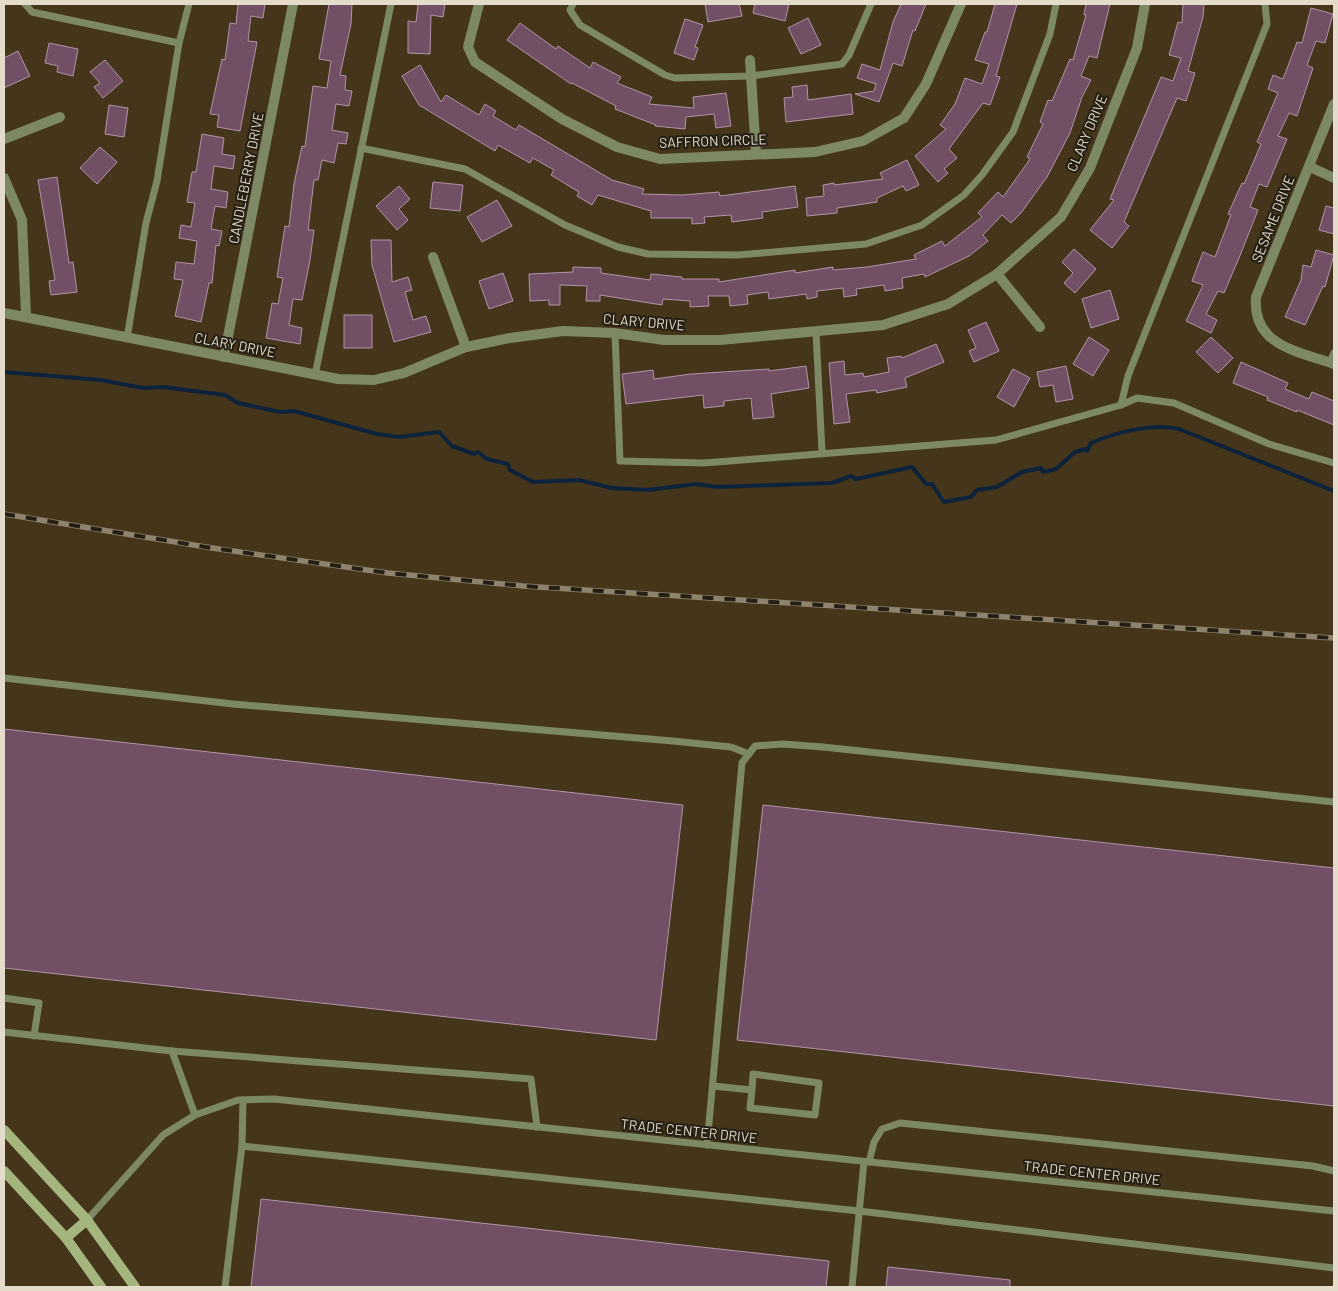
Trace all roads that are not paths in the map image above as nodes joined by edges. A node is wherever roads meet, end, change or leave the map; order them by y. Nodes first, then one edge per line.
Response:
1 (25, 4) edge
2 (189, 4) edge
3 (294, 4) edge
4 (391, 4) edge
5 (479, 4) edge
6 (573, 4) edge
7 (871, 4) edge
8 (961, 4) edge
9 (1056, 4) edge
10 (1146, 4) edge
11 (1265, 4) edge
12 (179, 43) junction
13 (750, 60) dead end
14 (751, 76) junction
15 (1334, 104) edge
16 (60, 117) dead end
17 (4, 140) edge
18 (361, 148) junction
19 (756, 154) junction
20 (1310, 166) junction
21 (4, 178) edge
22 (1334, 178) edge
23 (433, 258) dead end
24 (997, 274) junction
25 (4, 313) edge
26 (26, 316) junction
27 (1040, 327) dead end
28 (816, 332) junction
29 (615, 333) junction
30 (127, 338) junction
31 (466, 347) junction
32 (224, 357) junction
33 (1333, 360) edge
34 (315, 374) junction
35 (1121, 405) junction
36 (822, 452) junction
37 (1334, 463) edge
38 (4, 678) edge
39 (749, 754) junction
40 (1334, 802) edge
41 (4, 998) edge
42 (4, 1032) edge
43 (34, 1036) junction
44 (172, 1051) junction
45 (713, 1086) junction
46 (752, 1090) junction
47 (244, 1100) junction
48 (195, 1115) junction
49 (537, 1127) junction
50 (4, 1130) edge
51 (707, 1145) junction
52 (242, 1146) junction
53 (867, 1162) junction
54 (4, 1171) edge
55 (1334, 1171) edge
56 (859, 1211) junction
57 (1334, 1211) edge
58 (87, 1220) junction
59 (66, 1238) junction
60 (1334, 1268) edge
61 (101, 1287) edge
62 (135, 1287) edge
63 (225, 1287) edge
64 (852, 1287) edge

1 - 12 lane
2 - 12 lane
3 - 32 street, CANDLEBERRY DRIVE
4 - 18 lane
5 - 19 street, SAFFRON CIRCLE
6 - 14 lane
7 - 14 lane
8 - 19 street, SAFFRON CIRCLE
9 - 18 lane
10 - 24 street, CLARY DRIVE
11 - 35 lane
12 - 30 lane
13 - 14 street
14 - 19 street
15 - 20 street, SESAME DRIVE
16 - 17 street
18 - 34 lane
20 - 22 street
20 - 33 street, SESAME DRIVE
21 - 26 street
23 - 31 street
24 - 27 street
24 - 28 street, CLARY DRIVE
25 - 26 street, CLARY DRIVE
26 - 30 street, CLARY DRIVE
28 - 29 street, CLARY DRIVE
28 - 36 lane
29 - 31 street, CLARY DRIVE
29 - 36 lane
30 - 32 street, CLARY DRIVE
31 - 34 street, CLARY DRIVE
32 - 34 street, CLARY DRIVE
35 - 36 lane
35 - 37 lane
38 - 39 lane
39 - 40 lane
39 - 45 lane
41 - 43 lane
42 - 43 lane
43 - 44 lane
44 - 48 lane
44 - 49 lane
45 - 46 lane
45 - 51 lane
46 - 46 lane
47 - 48 lane, TRADE CENTER DRIVE
47 - 49 lane, TRADE CENTER DRIVE
47 - 52 lane
48 - 58 lane, TRADE CENTER DRIVE
49 - 51 lane, TRADE CENTER DRIVE
50 - 58 main road
51 - 53 lane, TRADE CENTER DRIVE
52 - 56 lane
52 - 63 lane
53 - 55 lane
53 - 56 lane
53 - 57 lane, TRADE CENTER DRIVE
54 - 59 main road
56 - 60 lane
56 - 64 lane
58 - 59 main road
58 - 62 main road
59 - 61 main road

